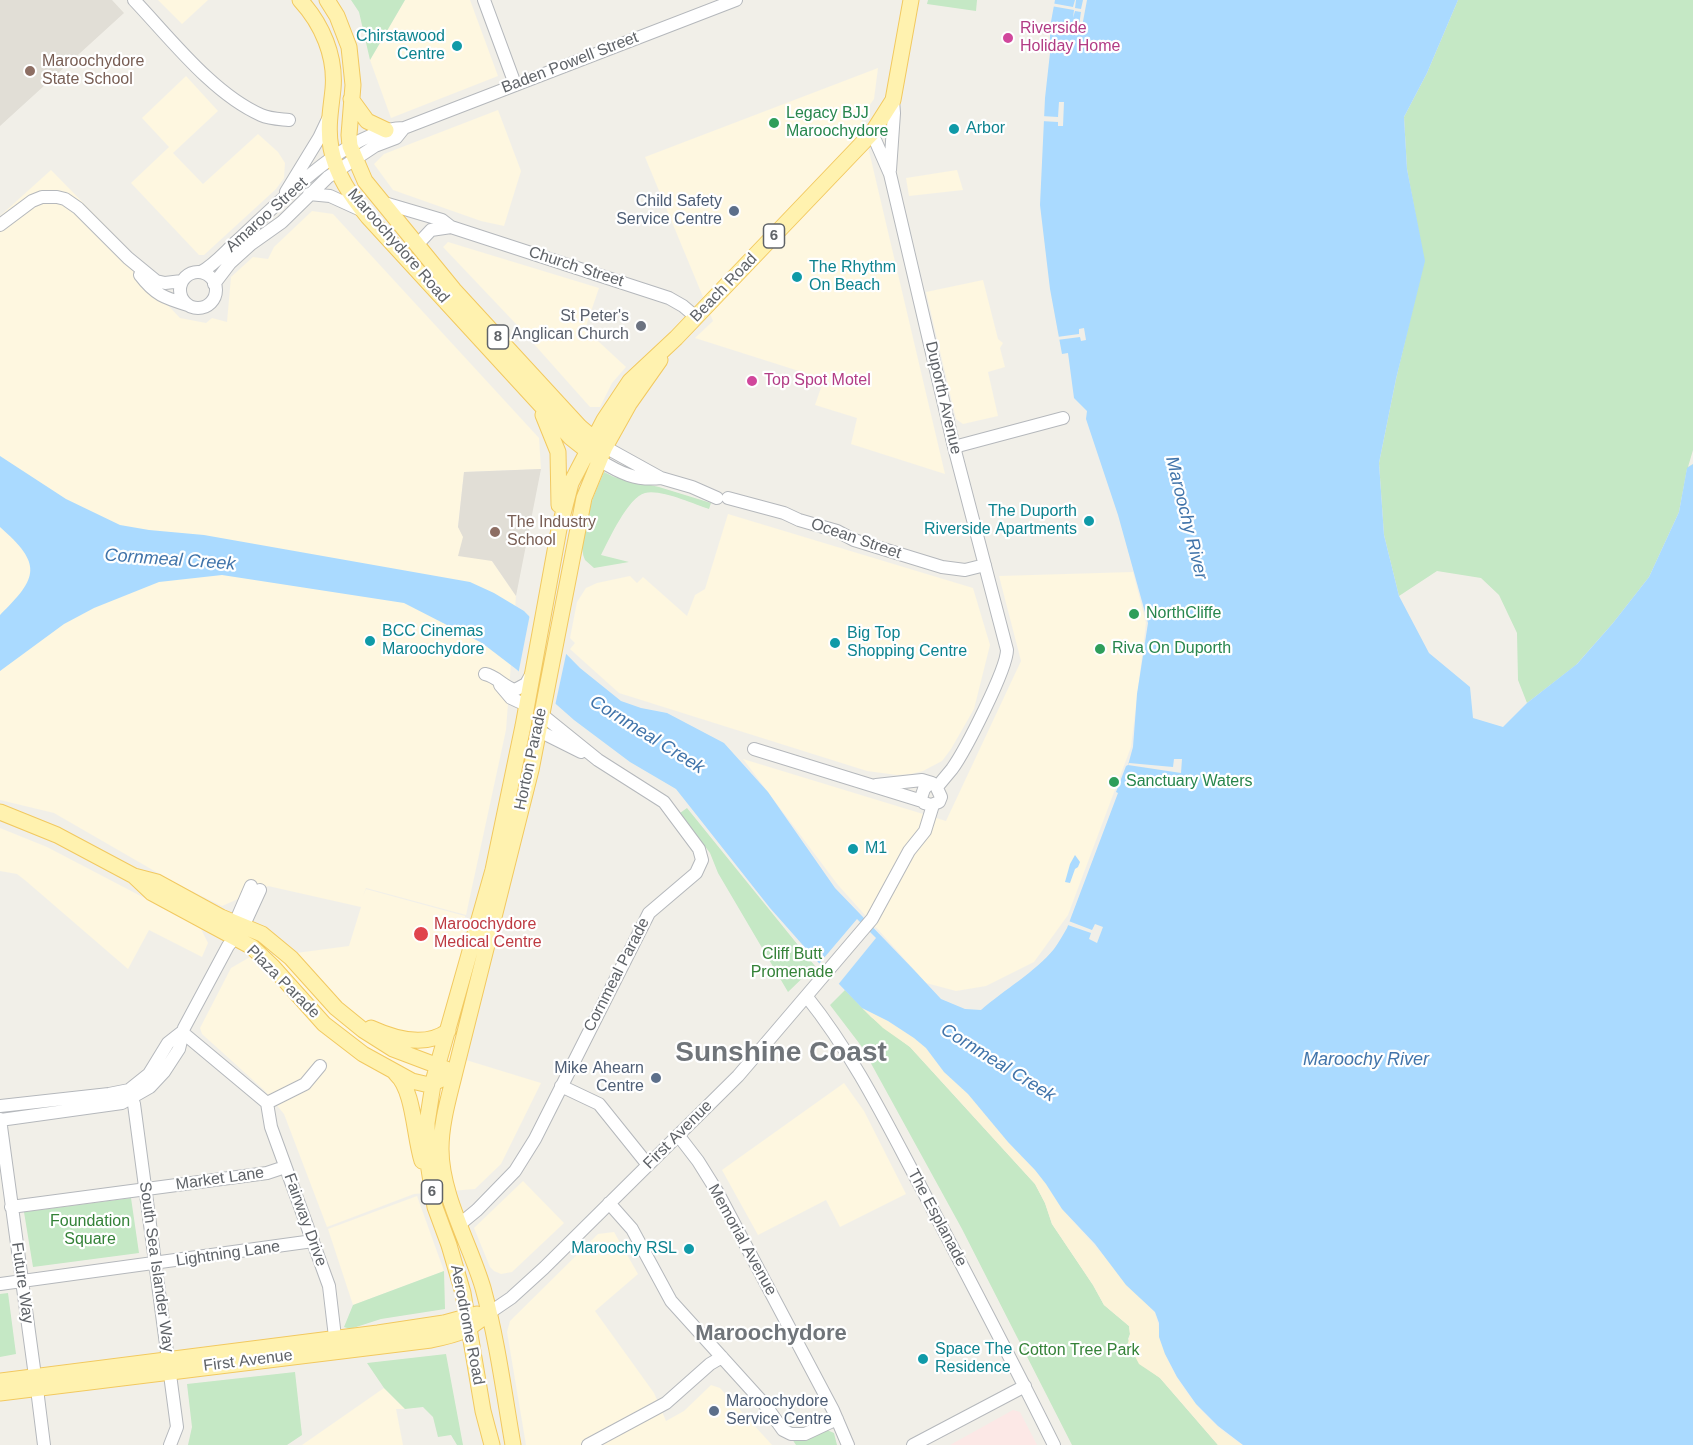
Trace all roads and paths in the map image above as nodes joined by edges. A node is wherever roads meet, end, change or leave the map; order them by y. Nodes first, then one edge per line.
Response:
1 (134, 0) edge
2 (300, 0) edge
3 (327, 0) edge
4 (484, 0) edge
5 (736, 0) edge
6 (910, 0) edge
7 (515, 84) junction
8 (351, 99) junction
9 (892, 100) junction
10 (329, 117) junction
11 (289, 120) dead end
12 (404, 128) junction
13 (386, 130) junction
14 (872, 133) junction
15 (353, 152) junction
16 (335, 164) junction
17 (890, 174) junction
18 (309, 194) junction
19 (280, 200) junction
20 (381, 202) junction
21 (364, 212) junction
22 (0, 225) edge
23 (451, 227) junction
24 (417, 244) junction
25 (128, 258) junction
26 (201, 272) junction
27 (182, 281) junction
28 (214, 284) junction
29 (188, 305) junction
30 (696, 317) junction
31 (529, 393) junction
32 (1063, 418) dead end
33 (954, 447) junction
34 (596, 449) junction
35 (559, 529) junction
36 (985, 565) junction
37 (569, 574) junction
38 (548, 586) junction
39 (529, 681) junction
40 (544, 697) junction
41 (526, 705) junction
42 (542, 714) junction
43 (538, 731) junction
44 (754, 749) dead end
45 (596, 758) junction
46 (934, 785) junction
47 (875, 786) junction
48 (927, 803) junction
49 (0, 812) edge
50 (256, 888) dead end
51 (234, 934) junction
52 (807, 998) junction
53 (342, 1014) junction
54 (448, 1030) junction
55 (182, 1032) junction
56 (438, 1065) junction
57 (320, 1066) dead end
58 (454, 1072) junction
59 (394, 1073) junction
60 (433, 1084) junction
61 (561, 1086) junction
62 (131, 1094) junction
63 (267, 1103) junction
64 (0, 1106) edge
65 (0, 1119) edge
66 (678, 1135) junction
67 (648, 1165) junction
68 (285, 1167) junction
69 (430, 1181) junction
70 (146, 1189) junction
71 (609, 1203) junction
72 (11, 1207) junction
73 (460, 1224) junction
74 (313, 1241) junction
75 (156, 1263) junction
76 (22, 1281) junction
77 (0, 1284) edge
78 (489, 1313) junction
79 (468, 1322) junction
80 (335, 1337) junction
81 (722, 1357) junction
82 (169, 1365) junction
83 (0, 1381) edge
84 (36, 1382) junction
85 (1025, 1386) junction
86 (0, 1393) edge
87 (837, 1419) junction
88 (44, 1445) edge
89 (170, 1445) edge
90 (492, 1445) edge
91 (513, 1445) edge
92 (588, 1445) edge
93 (848, 1445) edge
94 (913, 1445) edge
95 (1054, 1445) edge

1 - 11 street
2 - 10 main road, Maroochydore Road / 8
3 - 8 main road, Maroochydore Road / 8
4 - 7 street
5 - 7 street, Baden Powell Street
6 - 9 main road, 6
7 - 12 street, Baden Powell Street
8 - 13 main road
8 - 15 main road, Maroochydore Road / 8
9 - 14 main road, 6
9 - 17 street
10 - 16 main road, Maroochydore Road / 8
10 - 19 street
12 - 13 street, Baden Powell Street
12 - 15 street, Baden Powell Street
13 - 15 street, Baden Powell Street
14 - 17 street, Duporth Avenue
14 - 30 main road, Beach Road / 6
15 - 16 street, Baden Powell Street
15 - 20 main road, Maroochydore Road / 8
16 - 18 street, Amaroo Street
16 - 19 street, Amaroo Street
16 - 21 main road, Maroochydore Road / 8
17 - 33 street, Duporth Avenue
18 - 21 street
18 - 28 street, Amaroo Street
19 - 26 street, Amaroo Street
20 - 23 street, Church Street
20 - 24 main road, Maroochydore Road / 8
21 - 31 main road, Maroochydore Road / 8
22 - 25 street
23 - 24 street
23 - 30 street, Church Street
24 - 34 main road, Maroochydore Road / 8
25 - 27 street
25 - 29 street
26 - 27 street
26 - 28 street
27 - 29 street
28 - 29 street
30 - 34 main road, Beach Road / 6
31 - 34 main road, Maroochydore Road / 8
31 - 35 main road
32 - 33 street
33 - 36 street, Duporth Avenue
34 - 35 main road, Horton Parade / 6
34 - 36 street, Ocean Street
34 - 37 main road, Horton Parade / 6
35 - 38 main road, Horton Parade / 6
36 - 46 street, Duporth Avenue
37 - 38 main road
37 - 40 main road, Horton Parade / 6
38 - 39 main road, Horton Parade / 6
39 - 41 main road, Horton Parade / 6
39 - 41 street
40 - 41 main road
40 - 42 main road, Horton Parade / 6
41 - 42 main road
41 - 43 main road
41 - 54 main road, Horton Parade / 6
42 - 43 main road, Horton Parade / 6
42 - 45 street, Cornmeal Parade
43 - 45 street, Cornmeal Parade
43 - 58 main road, Horton Parade / 6
44 - 47 street
45 - 61 street, Cornmeal Parade
46 - 47 street
46 - 48 street, Duporth Avenue
46 - 48 street
47 - 48 street
48 - 52 street
49 - 51 main road, Plaza Parade
50 - 51 street
51 - 53 main road, Plaza Parade
51 - 55 street
51 - 59 main road, Plaza Parade
52 - 66 street, First Avenue
52 - 85 street, The Esplanade
53 - 54 main road
53 - 56 main road, Plaza Parade
54 - 56 main road, Horton Parade / 6
55 - 62 street
55 - 63 street
56 - 58 main road, Plaza Parade
56 - 60 main road, Aerodrome Road / 6
57 - 63 street
58 - 60 main road
58 - 73 main road, Aerodrome Road / 6
59 - 60 main road, Plaza Parade
59 - 69 main road
60 - 69 main road, Aerodrome Road / 6
61 - 67 street
61 - 73 street, Cornmeal Parade
62 - 64 street
62 - 65 street
62 - 70 street, South Sea Islander Way
63 - 68 street, Fairway Drive
65 - 72 street, Future Way
66 - 67 street, First Avenue
66 - 87 street, Memorial Avenue
67 - 71 street, First Avenue
68 - 70 street, Market Lane
68 - 74 street, Fairway Drive
69 - 79 main road, Aerodrome Road / 6
70 - 72 street, Market Lane
70 - 75 street, South Sea Islander Way
71 - 78 street, First Avenue
71 - 81 street
72 - 76 street, Future Way
73 - 78 main road, Aerodrome Road / 6
74 - 75 street, Lightning Lane
74 - 80 street, Fairway Drive
75 - 76 street, Lightning Lane
75 - 82 street, South Sea Islander Way
76 - 77 street, Lightning Lane
76 - 84 street, Future Way
78 - 79 main road, First Avenue
78 - 91 main road, Aerodrome Road / 6
79 - 80 main road, First Avenue
79 - 82 main road, First Avenue
79 - 90 main road, Aerodrome Road / 6
80 - 82 main road, First Avenue
81 - 87 street
81 - 92 street
82 - 84 main road, First Avenue
82 - 89 street, South Sea Islander Way
83 - 84 main road, First Avenue
84 - 86 main road, First Avenue
84 - 88 street, Future Way
85 - 94 street
85 - 95 street, The Esplanade
87 - 93 street, Memorial Avenue

